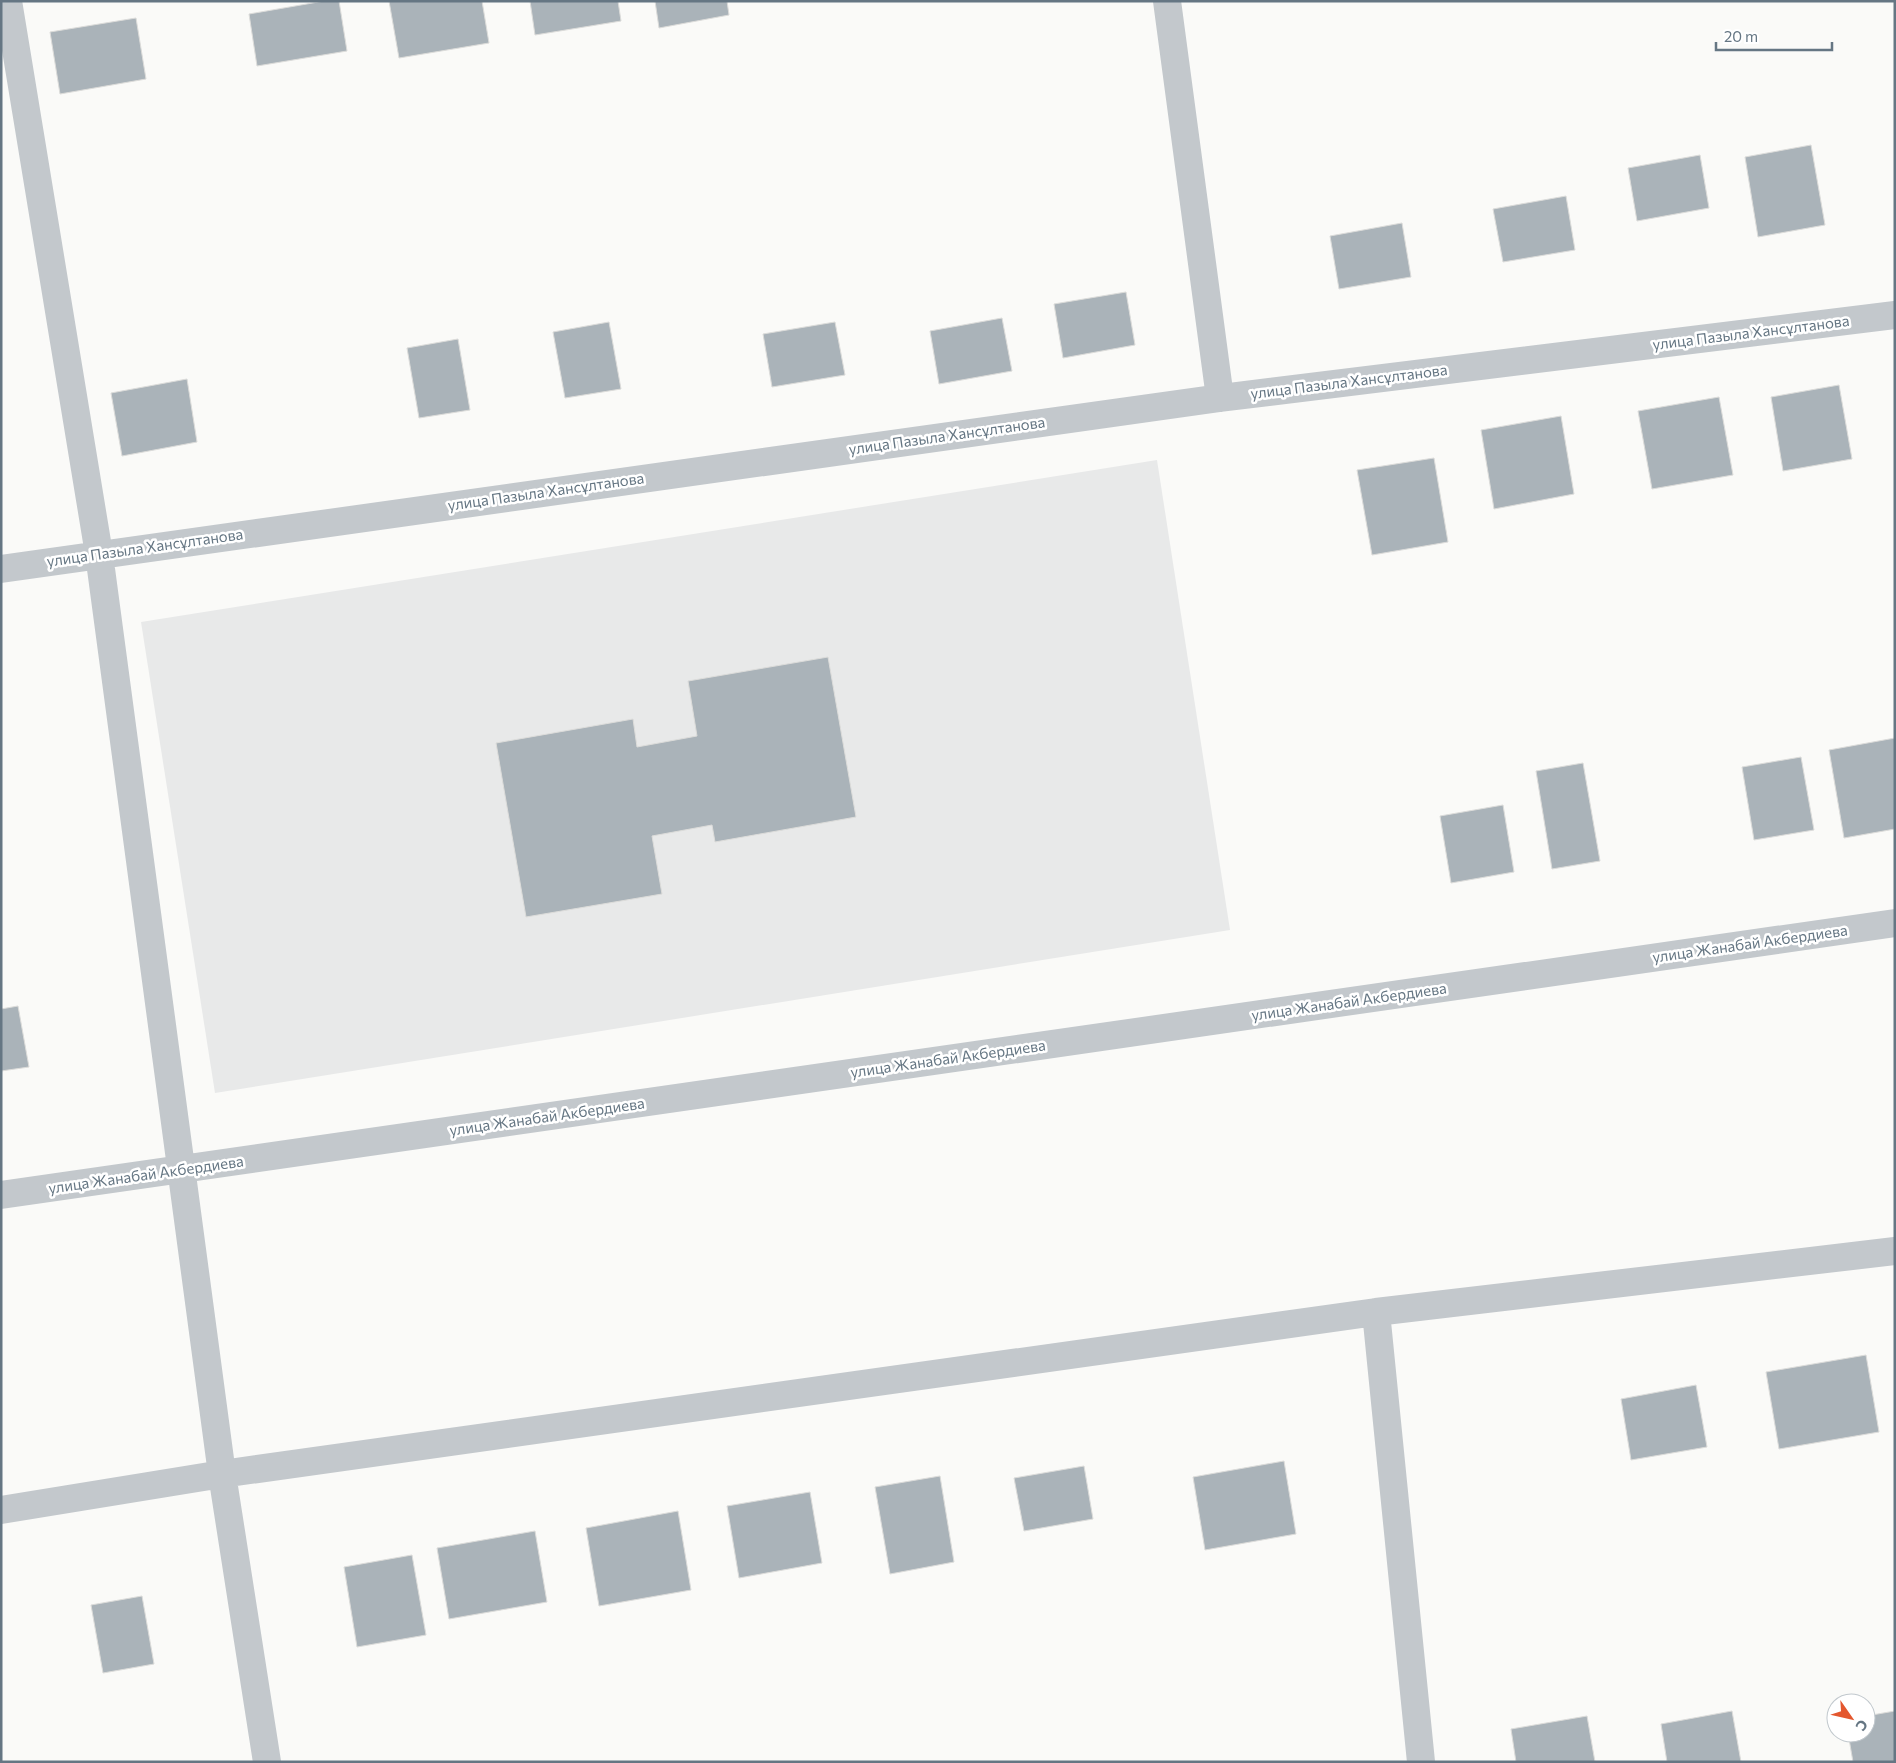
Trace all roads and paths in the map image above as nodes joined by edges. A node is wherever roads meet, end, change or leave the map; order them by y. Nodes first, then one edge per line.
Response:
1 (8, 1) edge
2 (1167, 1) edge
3 (1895, 315) edge
4 (1220, 398) junction
5 (99, 554) junction
6 (1, 569) edge
7 (1895, 923) edge
8 (182, 1170) junction
9 (1, 1195) edge
10 (1895, 1251) edge
11 (1376, 1312) junction
12 (222, 1474) junction
13 (1, 1510) edge
14 (267, 1762) edge
15 (1421, 1762) edge

1 - 5 street
2 - 4 street
3 - 4 street, улица Пазыла Хансұлтанова
4 - 5 street, улица Пазыла Хансұлтанова
5 - 6 street, улица Пазыла Хансұлтанова
5 - 8 street
7 - 8 street, улица Жанабай Акбердиева
8 - 9 street, улица Жанабай Акбердиева
8 - 12 street
10 - 11 street
11 - 12 street
11 - 15 street
12 - 13 street
12 - 14 street

